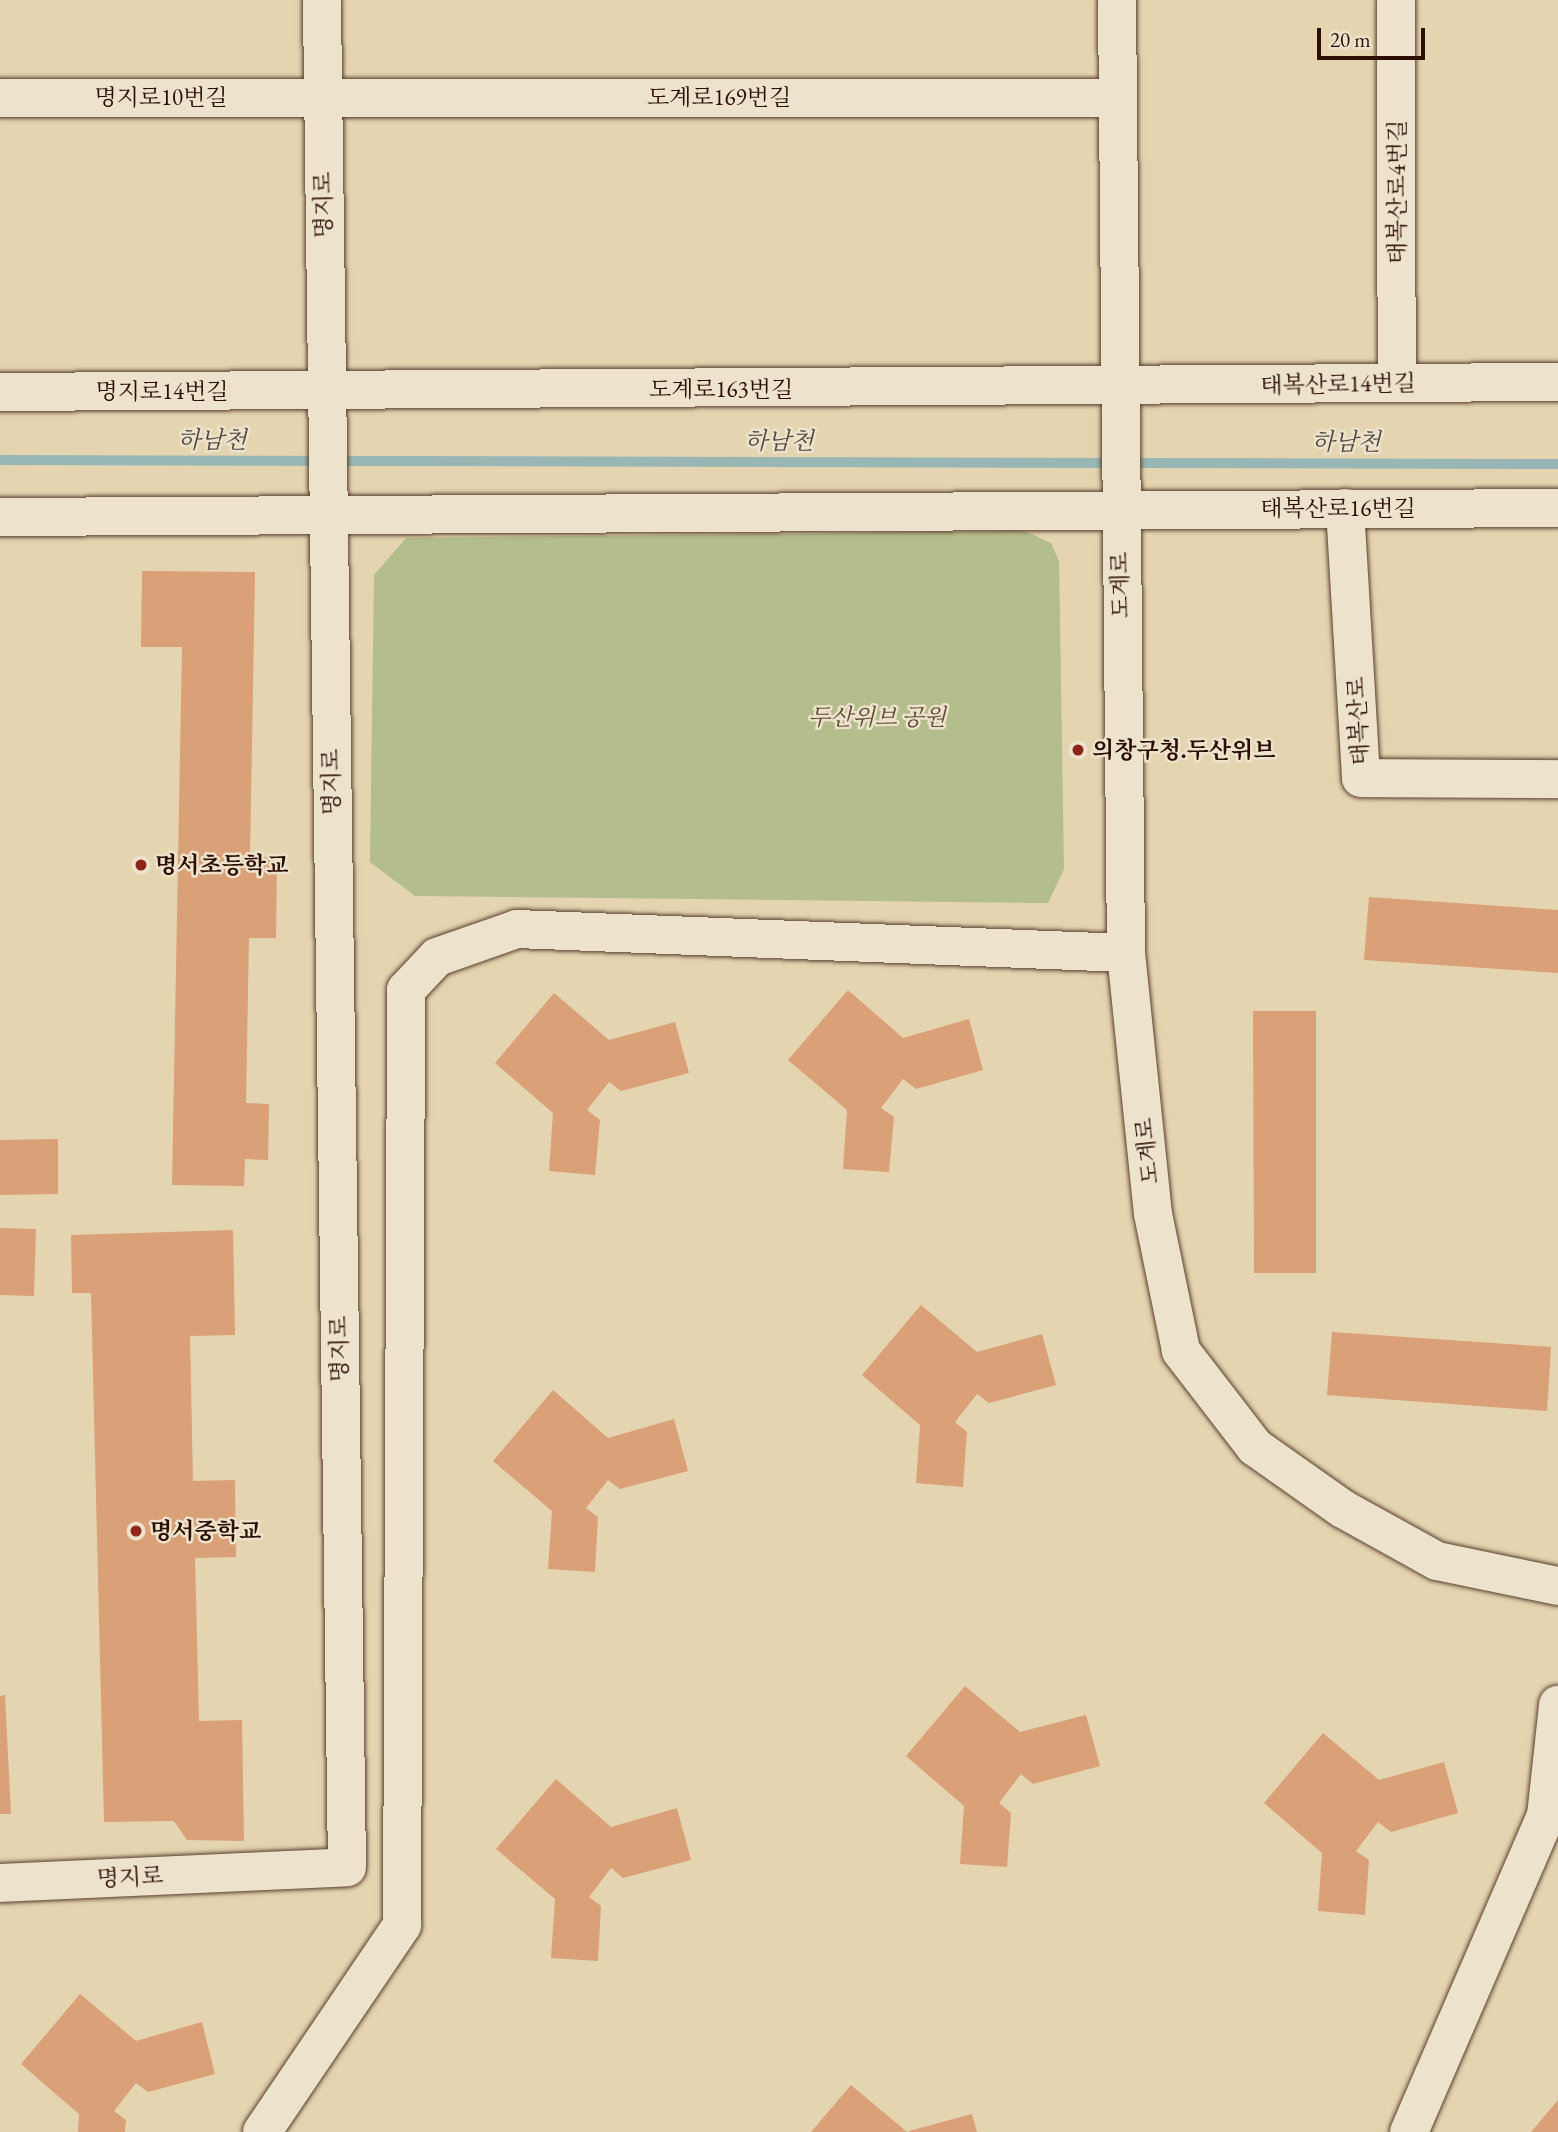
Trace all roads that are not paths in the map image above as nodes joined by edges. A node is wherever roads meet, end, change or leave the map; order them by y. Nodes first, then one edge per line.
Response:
1 (322, 0) edge
2 (1117, 0) edge
3 (1396, 0) edge
4 (321, 95) junction
5 (0, 98) edge
6 (1118, 98) junction
7 (1558, 382) edge
8 (1397, 383) junction
9 (0, 392) edge
10 (1118, 395) junction
11 (325, 400) junction
12 (1119, 498) junction
13 (327, 499) junction
14 (1345, 508) junction
15 (1558, 508) edge
16 (0, 517) edge
17 (1558, 779) edge
18 (1126, 953) junction
19 (1558, 1586) edge
20 (1558, 1705) edge
21 (0, 1883) edge
22 (262, 2132) edge
23 (1409, 2132) edge

1 - 4 street, 명지로
2 - 6 street
3 - 8 street, 태복산로4번길
4 - 5 street, 명지로10번길
4 - 6 street, 도계로169번길
4 - 11 street, 명지로
6 - 10 street
7 - 8 street, 태복산로14번길
8 - 10 street, 태복산로14번길
9 - 11 street, 명지로14번길
10 - 11 street, 도계로163번길
10 - 12 street, 도계로
11 - 13 street, 명지로
12 - 13 street, 태복산로16번길
12 - 14 street, 태복산로16번길
12 - 18 street, 도계로
13 - 16 street, 태복산로16번길
13 - 21 street, 명지로
14 - 15 street, 태복산로16번길
14 - 17 street, 태복산로
18 - 19 street, 도계로
18 - 22 street
20 - 23 street

